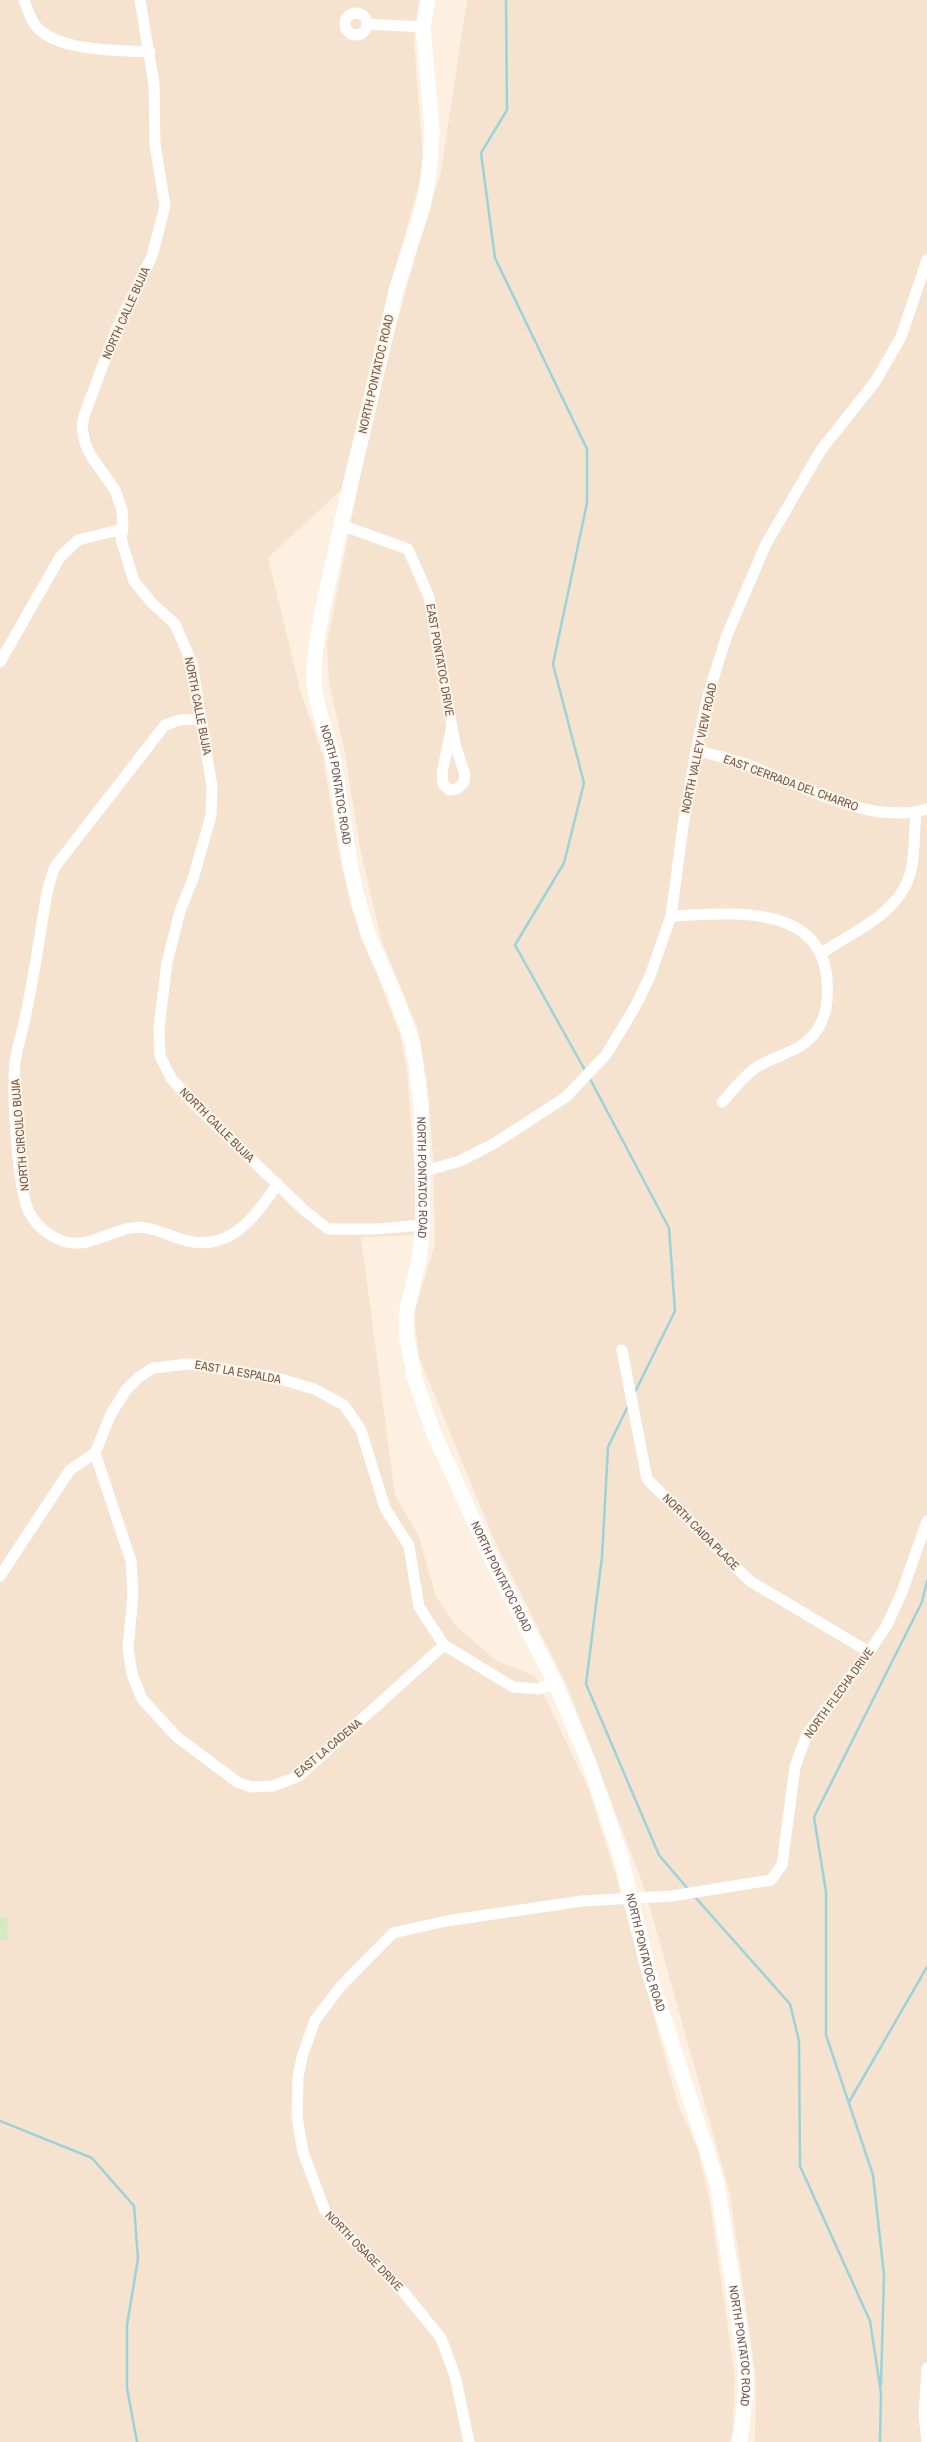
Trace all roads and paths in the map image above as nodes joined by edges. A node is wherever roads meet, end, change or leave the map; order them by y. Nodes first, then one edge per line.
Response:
1 (24, 0) edge
2 (140, 0) edge
3 (428, 0) edge
4 (367, 24) dead end
5 (423, 27) junction
6 (150, 52) junction
7 (927, 260) edge
8 (341, 525) junction
9 (123, 529) junction
10 (0, 662) edge
11 (200, 718) junction
12 (452, 726) junction
13 (696, 750) junction
14 (921, 811) edge
15 (671, 916) junction
16 (822, 953) junction
17 (722, 1102) dead end
18 (422, 1172) junction
19 (278, 1184) junction
20 (423, 1225) junction
21 (622, 1350) dead end
22 (95, 1453) junction
23 (927, 1521) edge
24 (0, 1576) edge
25 (444, 1645) junction
26 (869, 1652) junction
27 (555, 1683) junction
28 (633, 1897) junction
29 (927, 2368) edge
30 (469, 2442) edge
31 (740, 2442) edge
32 (927, 2442) edge

1 - 6 street
2 - 6 street, NORTH CALLE BUJIA
3 - 5 street, NORTH PONTATOC ROAD
4 - 5 street
5 - 8 street, NORTH PONTATOC ROAD
6 - 9 street, NORTH CALLE BUJIA
7 - 13 street, NORTH VALLEY VIEW ROAD
8 - 12 street, EAST PONTATOC DRIVE
8 - 18 street, NORTH PONTATOC ROAD
9 - 10 street
9 - 11 street, NORTH CALLE BUJIA
11 - 19 street, NORTH CALLE BUJIA
11 - 19 street, NORTH CIRCULO BUJIA
12 - 12 street, EAST PONTATOC DRIVE
13 - 14 street, EAST CERRADA DEL CHARRO
13 - 15 street, NORTH VALLEY VIEW ROAD
14 - 16 street
15 - 16 street
15 - 18 street, NORTH VALLEY VIEW ROAD
16 - 17 street
18 - 20 street, NORTH PONTATOC ROAD
19 - 20 street, NORTH CALLE BUJIA
20 - 27 street, NORTH PONTATOC ROAD
21 - 26 street, NORTH CAIDA PLACE
22 - 24 street
22 - 25 street, EAST LA ESPALDA
22 - 25 street, EAST LA CADENA
23 - 26 street, NORTH FLECHA DRIVE
25 - 27 street, EAST LA ESPALDA
26 - 28 street, NORTH FLECHA DRIVE
27 - 28 street, NORTH PONTATOC ROAD
28 - 30 street, NORTH OSAGE DRIVE
28 - 31 street, NORTH PONTATOC ROAD
29 - 32 street

